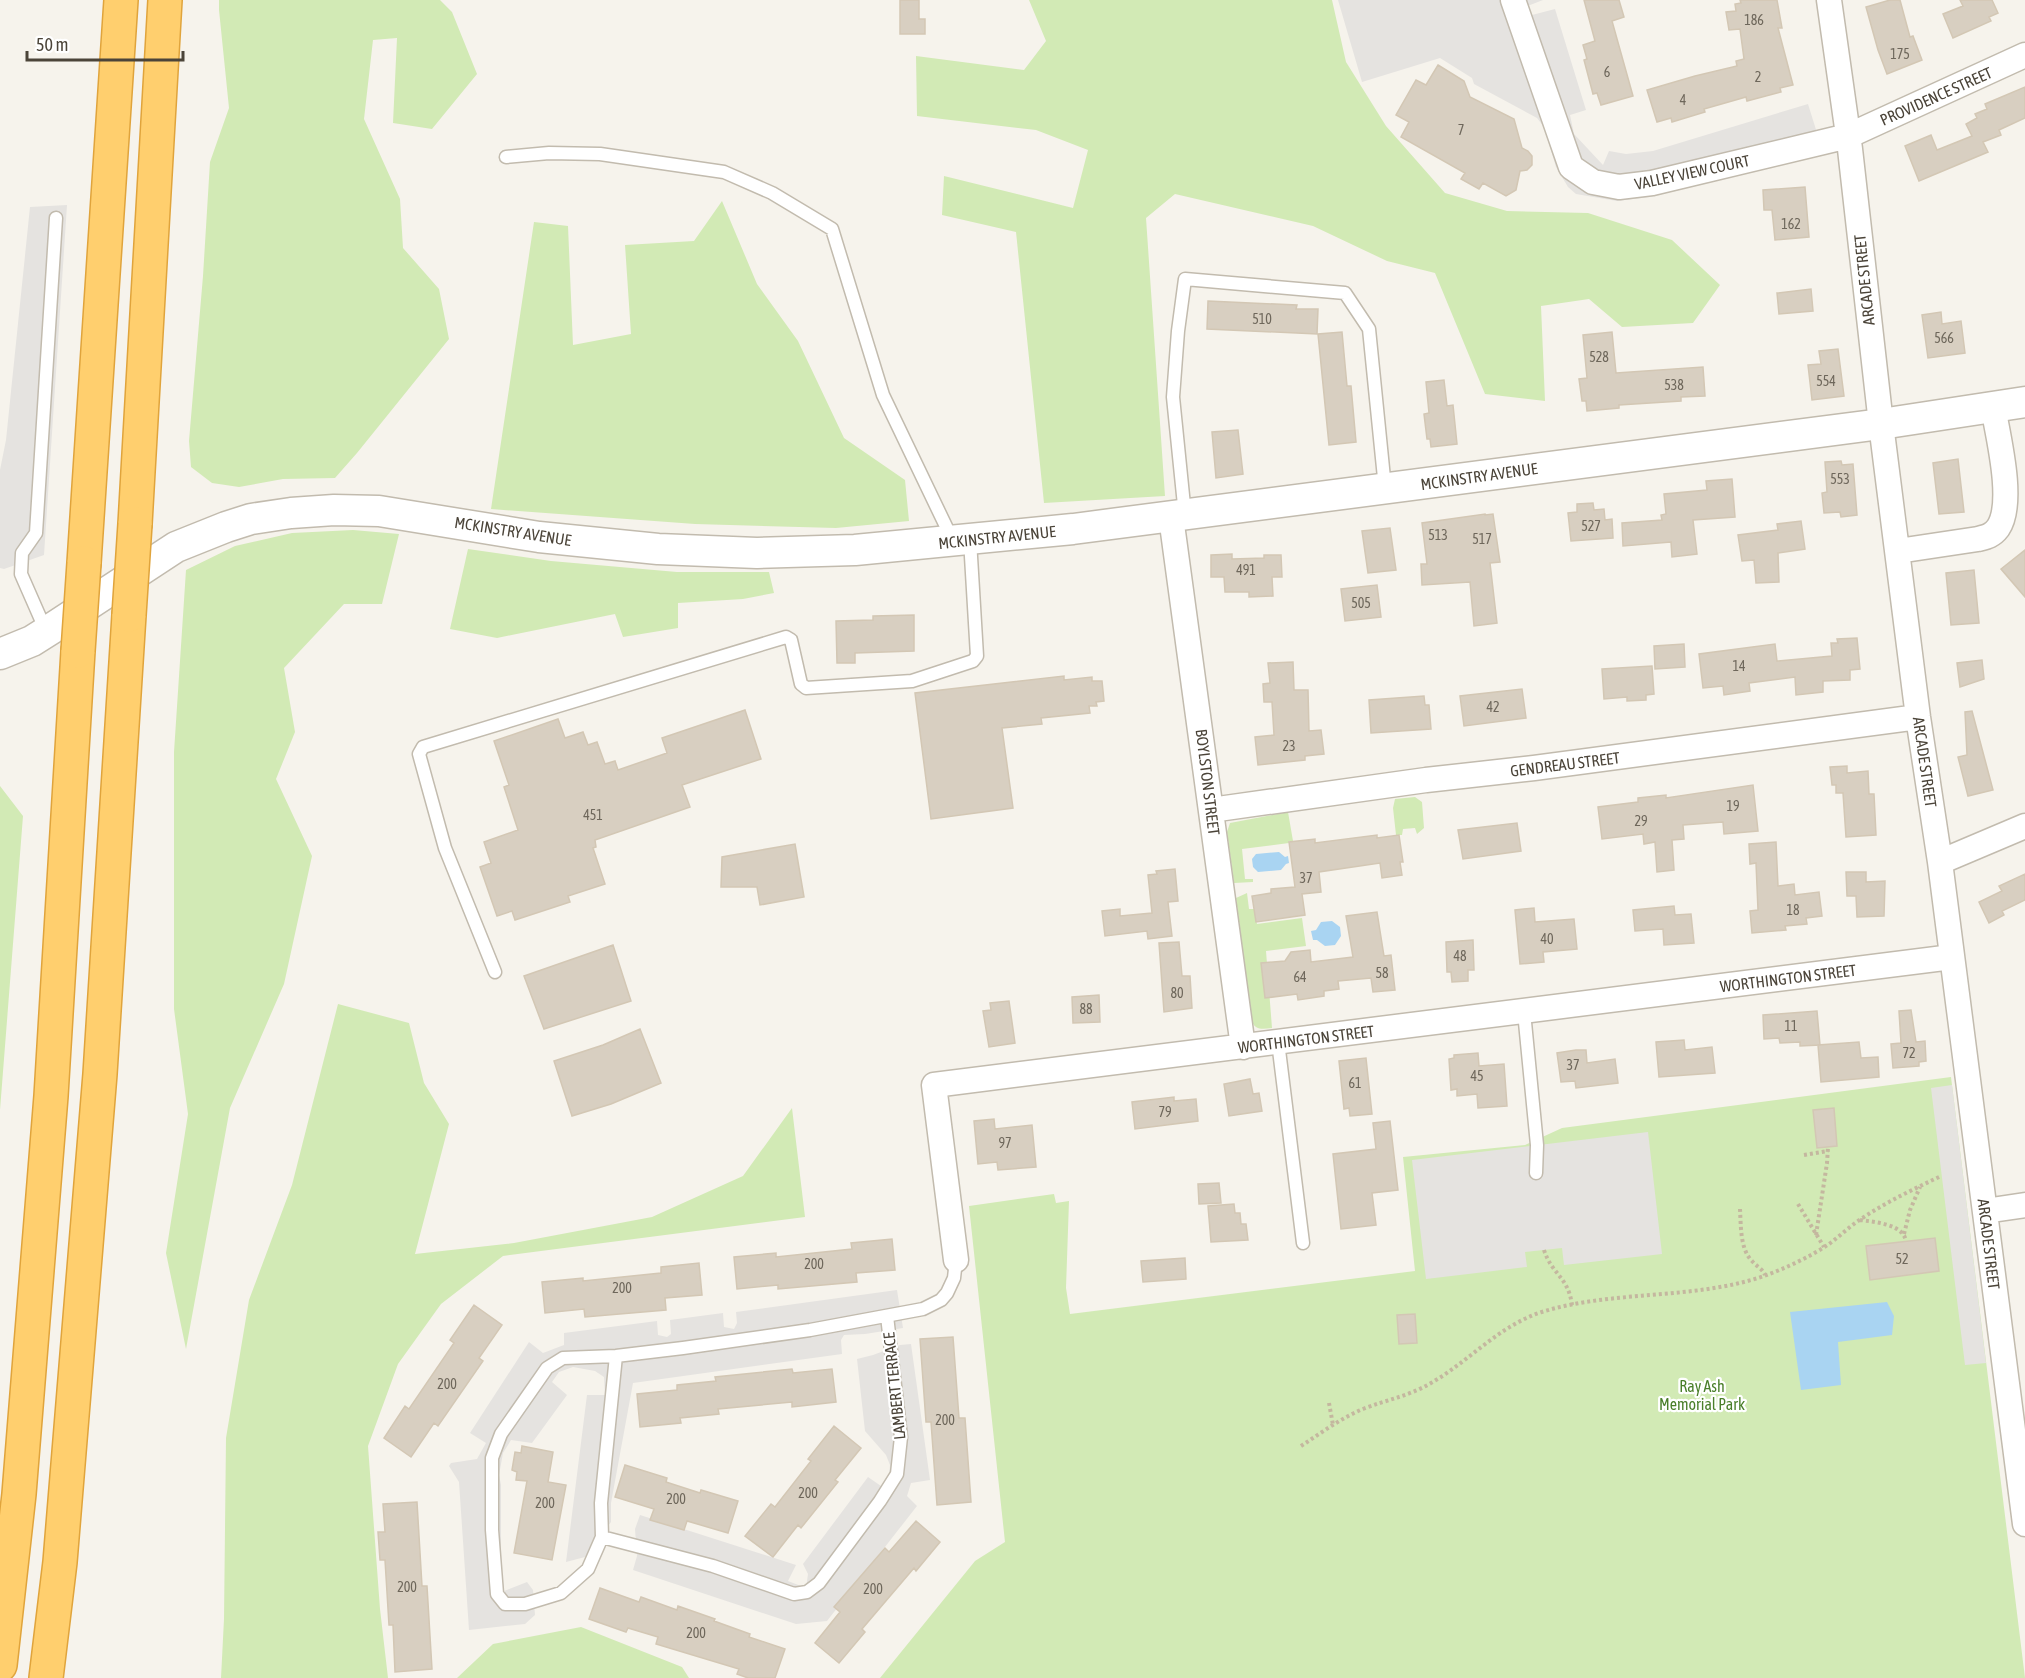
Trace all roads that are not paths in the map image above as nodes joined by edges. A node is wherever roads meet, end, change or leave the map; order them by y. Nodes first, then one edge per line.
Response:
1 (121, 0) edge
2 (165, 0) edge
3 (1513, 0) edge
4 (1829, 0) edge
5 (2025, 56) edge
6 (1848, 136) junction
7 (506, 157) dead end
8 (56, 218) dead end
9 (2025, 402) edge
10 (1993, 407) junction
11 (1881, 424) junction
12 (1385, 488) junction
13 (1178, 516) junction
14 (962, 541) junction
15 (1898, 551) junction
16 (47, 632) junction
17 (0, 654) edge
18 (1918, 717) junction
19 (1211, 810) junction
20 (2025, 825) edge
21 (1940, 862) junction
22 (1952, 957) junction
23 (495, 972) dead end
24 (1524, 1012) junction
25 (1278, 1042) junction
26 (1243, 1047) junction
27 (1536, 1173) dead end
28 (2025, 1205) edge
29 (1985, 1211) junction
30 (1304, 1243) dead end
31 (956, 1260) joint
32 (887, 1316) junction
33 (616, 1356) junction
34 (2025, 1524) edge
35 (602, 1537) junction
36 (0, 1665) edge
37 (46, 1678) edge

1 - 36 highway, bridge
2 - 37 highway, bridge
3 - 6 street, VALLEY VIEW COURT
4 - 6 street, ARCADE STREET
5 - 6 street, PROVIDENCE STREET
6 - 11 street, ARCADE STREET
7 - 14 lane
8 - 16 lane
9 - 10 street, MCKINSTRY AVENUE
10 - 11 street, MCKINSTRY AVENUE
10 - 15 street
11 - 12 street, MCKINSTRY AVENUE
11 - 15 street, ARCADE STREET
12 - 13 street, MCKINSTRY AVENUE
12 - 13 lane
13 - 14 street, MCKINSTRY AVENUE
13 - 19 street, BOYLSTON STREET
14 - 16 street, MCKINSTRY AVENUE
14 - 23 lane
15 - 18 street, ARCADE STREET
16 - 17 street, MCKINSTRY AVENUE
18 - 19 street, GENDREAU STREET
18 - 21 street, ARCADE STREET
19 - 26 street, BOYLSTON STREET
20 - 21 street
21 - 22 street, ARCADE STREET
22 - 24 street, WORTHINGTON STREET
22 - 29 street, ARCADE STREET
24 - 25 street, WORTHINGTON STREET
24 - 27 lane
25 - 26 street, WORTHINGTON STREET
25 - 30 lane
26 - 31 street, WORTHINGTON STREET
28 - 29 street
29 - 34 street, ARCADE STREET
31 - 32 lane, WORTHINGTON STREET
32 - 33 lane, LAMBERT TERRACE
32 - 35 lane, LAMBERT TERRACE
33 - 35 lane, LAMBERT TERRACE
33 - 35 lane, LAMBERT TERRACE

